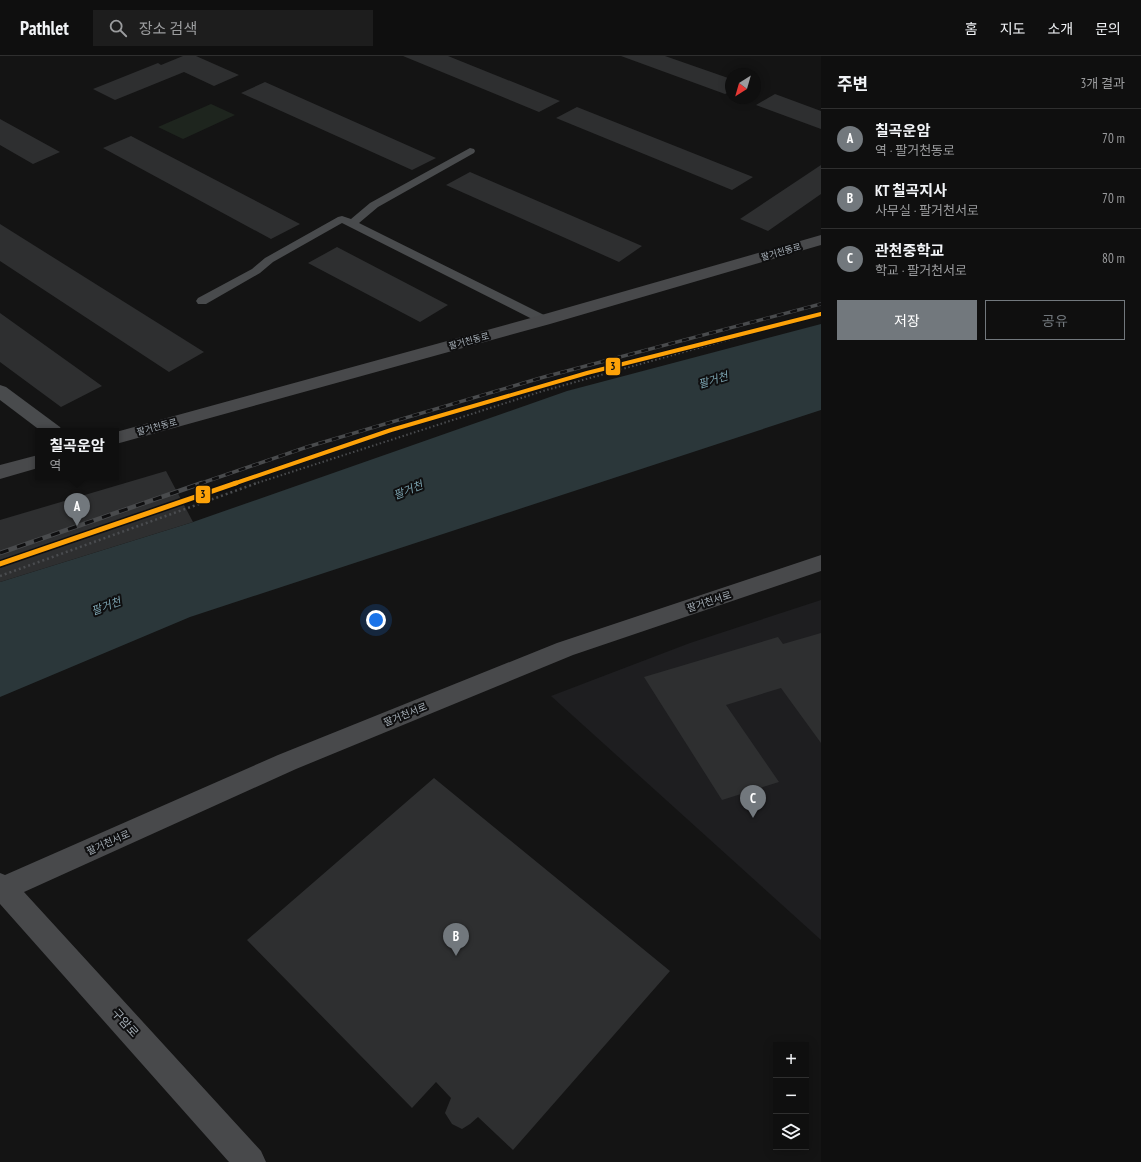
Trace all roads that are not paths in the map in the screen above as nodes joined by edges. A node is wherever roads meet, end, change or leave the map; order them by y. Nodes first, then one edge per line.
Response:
1 (470, 151) dead end
2 (352, 224) junction
3 (821, 240) edge
4 (202, 301) dead end
5 (544, 320) junction
6 (0, 391) edge
7 (49, 428) edge
8 (119, 437) edge
9 (35, 462) edge
10 (0, 472) edge
11 (821, 563) edge
12 (1, 888) edge
13 (250, 1162) edge

1 - 2 lane
2 - 4 lane
2 - 5 lane
3 - 5 main road, 팔거천동로
5 - 8 main road, 팔거천동로
6 - 7 street
9 - 10 main road
11 - 12 main road, 팔거천서로
12 - 13 main road, 구암로

